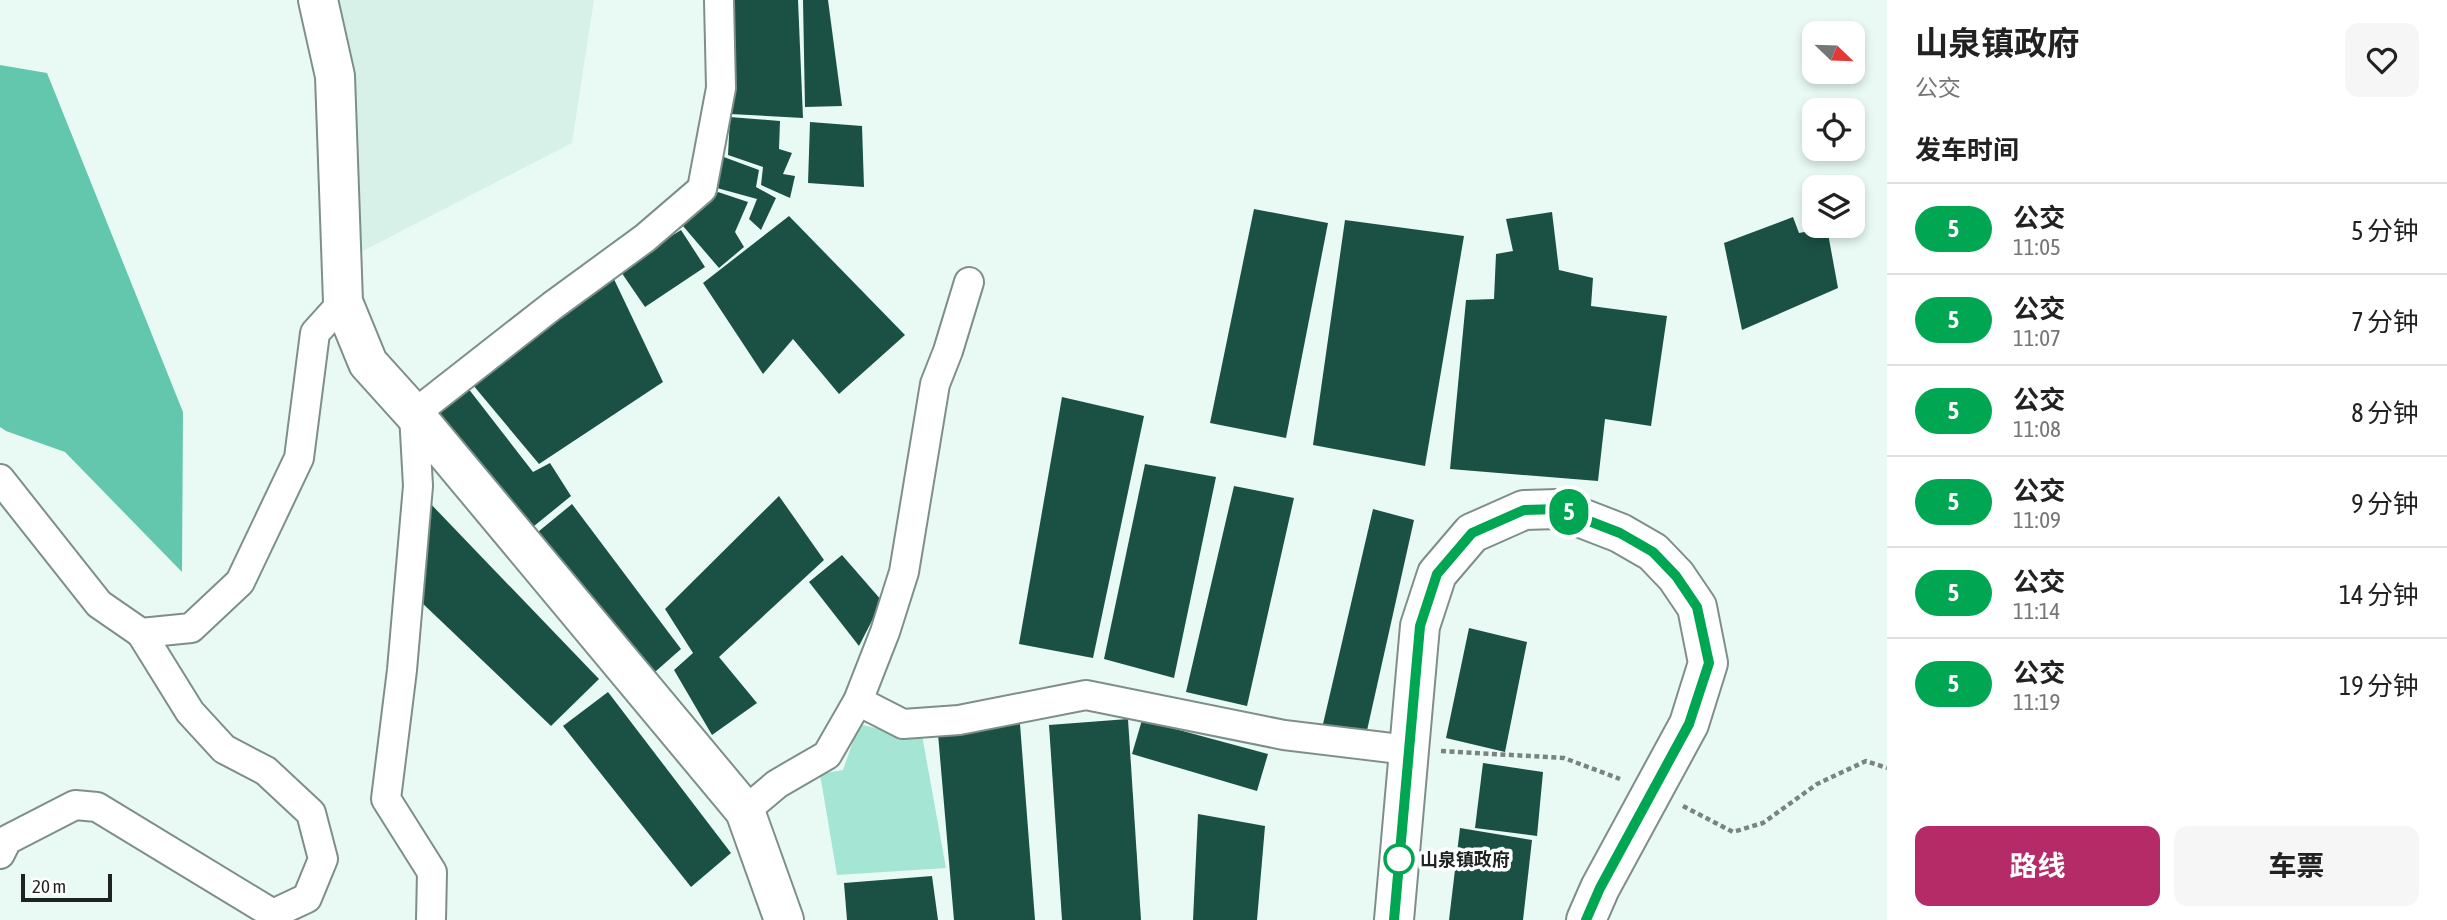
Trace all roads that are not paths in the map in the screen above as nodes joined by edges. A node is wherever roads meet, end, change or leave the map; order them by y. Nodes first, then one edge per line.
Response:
1 (318, 0) edge
2 (719, 0) edge
3 (969, 282) dead end
4 (343, 302) junction
5 (414, 414) junction
6 (0, 479) edge
7 (141, 633) junction
8 (858, 701) junction
9 (1408, 750) junction
10 (745, 811) junction
11 (0, 854) edge
12 (1598, 909) edge
13 (431, 920) edge
14 (784, 920) edge
15 (1394, 920) edge

1 - 4 main road
2 - 5 street
3 - 8 street
4 - 5 main road
4 - 7 street
5 - 10 main road
5 - 13 street
6 - 7 street
7 - 11 street
8 - 9 street
8 - 10 street
9 - 12 main road
9 - 15 main road
10 - 14 main road

